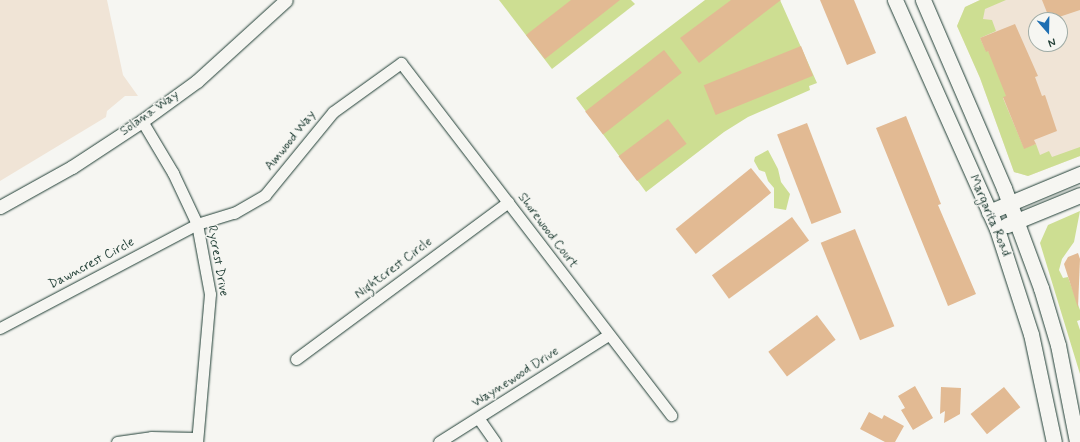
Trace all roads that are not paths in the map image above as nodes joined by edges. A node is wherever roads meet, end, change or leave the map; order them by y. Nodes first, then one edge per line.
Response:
1 (286, 0) edge
2 (895, 0) edge
3 (927, 1) edge
4 (401, 63) joint
5 (142, 121) junction
6 (1080, 174) edge
7 (1080, 195) edge
8 (508, 202) junction
9 (1009, 204) junction
10 (0, 207) edge
11 (989, 212) junction
12 (1016, 222) junction
13 (197, 224) junction
14 (997, 230) junction
15 (0, 328) edge
16 (608, 335) junction
17 (296, 359) dead end
18 (671, 415) dead end
19 (479, 419) junction
20 (197, 440) edge
21 (117, 442) edge
22 (439, 442) edge
23 (495, 442) edge
24 (1054, 442) edge
25 (1076, 442) edge

1 - 5 street, Solana Way
2 - 11 main road, Margarita Road
3 - 9 main road, Margarita Road
4 - 8 street, Shorewood Court
4 - 13 street, Amwood Way
5 - 10 street, Solana Way
5 - 13 street, Rycrest Drive
6 - 9 main road
7 - 12 main road
8 - 16 street, Shorewood Court
8 - 17 street, Nightcrest Circle
9 - 11 main road
9 - 12 main road, Margarita Road
11 - 14 main road, Margarita Road
12 - 14 main road
12 - 25 main road, Margarita Road
13 - 15 street, Dawncrest Circle
13 - 20 street, Rycrest Drive
14 - 24 main road, Margarita Road
16 - 18 street, Shorewood Court
16 - 19 street, Waynewood Drive
19 - 22 street, Waynewood Drive
19 - 23 street
20 - 21 street

